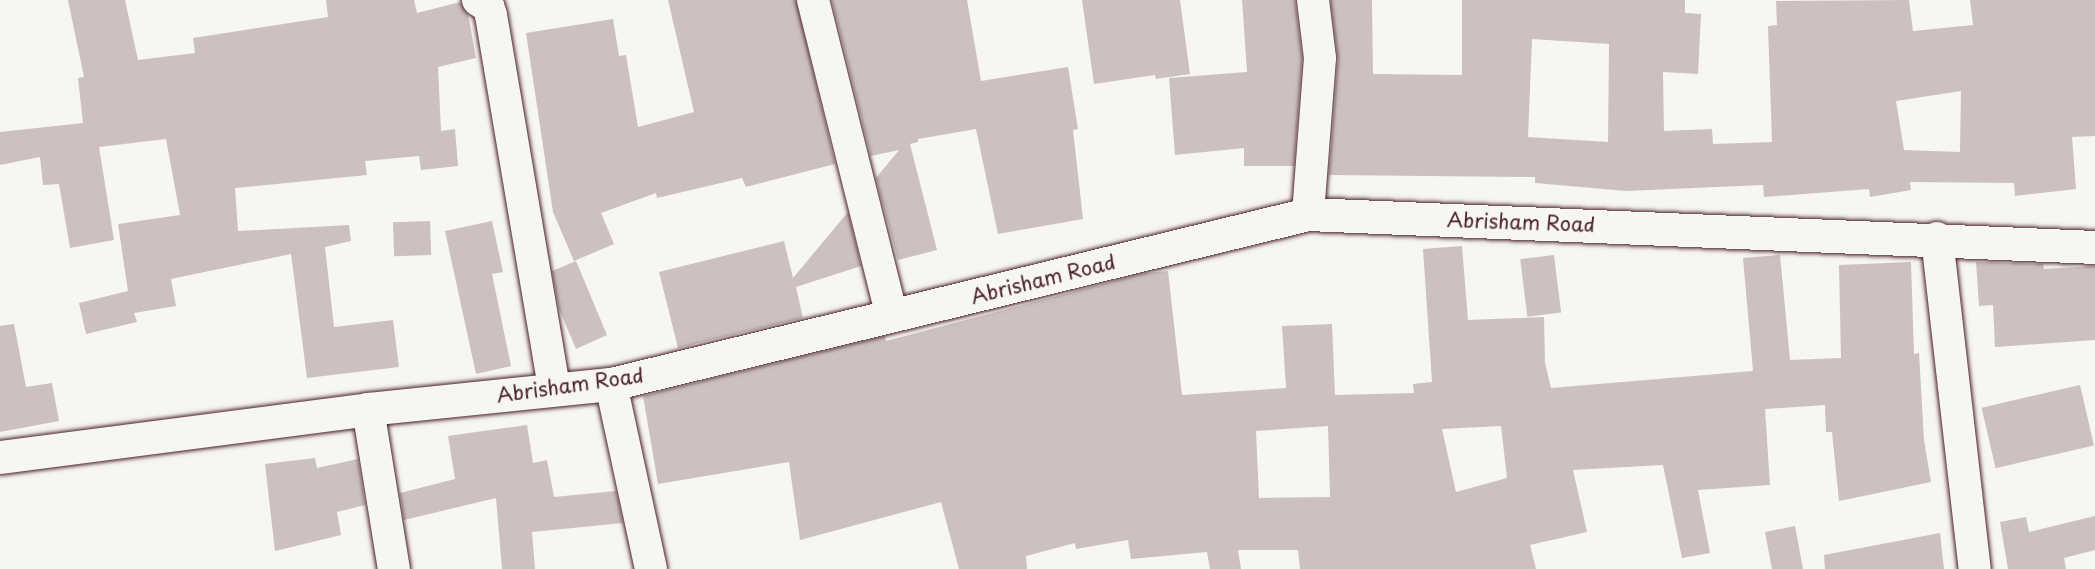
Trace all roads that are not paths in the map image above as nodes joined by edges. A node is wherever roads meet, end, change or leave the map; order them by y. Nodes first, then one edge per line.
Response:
1 (477, 0) edge
2 (813, 0) edge
3 (1313, 0) edge
4 (1308, 214) junction
5 (1937, 238) junction
6 (2095, 247) edge
7 (892, 316) junction
8 (611, 384) junction
9 (554, 389) junction
10 (368, 409) junction
11 (0, 457) edge
12 (394, 569) edge
13 (651, 569) edge
14 (1976, 569) edge

1 - 9 street
2 - 7 street
3 - 4 street
4 - 5 main road, Abrisham Road
4 - 7 main road, Abrisham Road
5 - 6 main road, Abrisham Road
5 - 14 street
7 - 8 main road, Abrisham Road
8 - 9 main road, Abrisham Road
8 - 13 street
9 - 10 main road, Abrisham Road
10 - 11 main road, Abrisham Road
10 - 12 street

